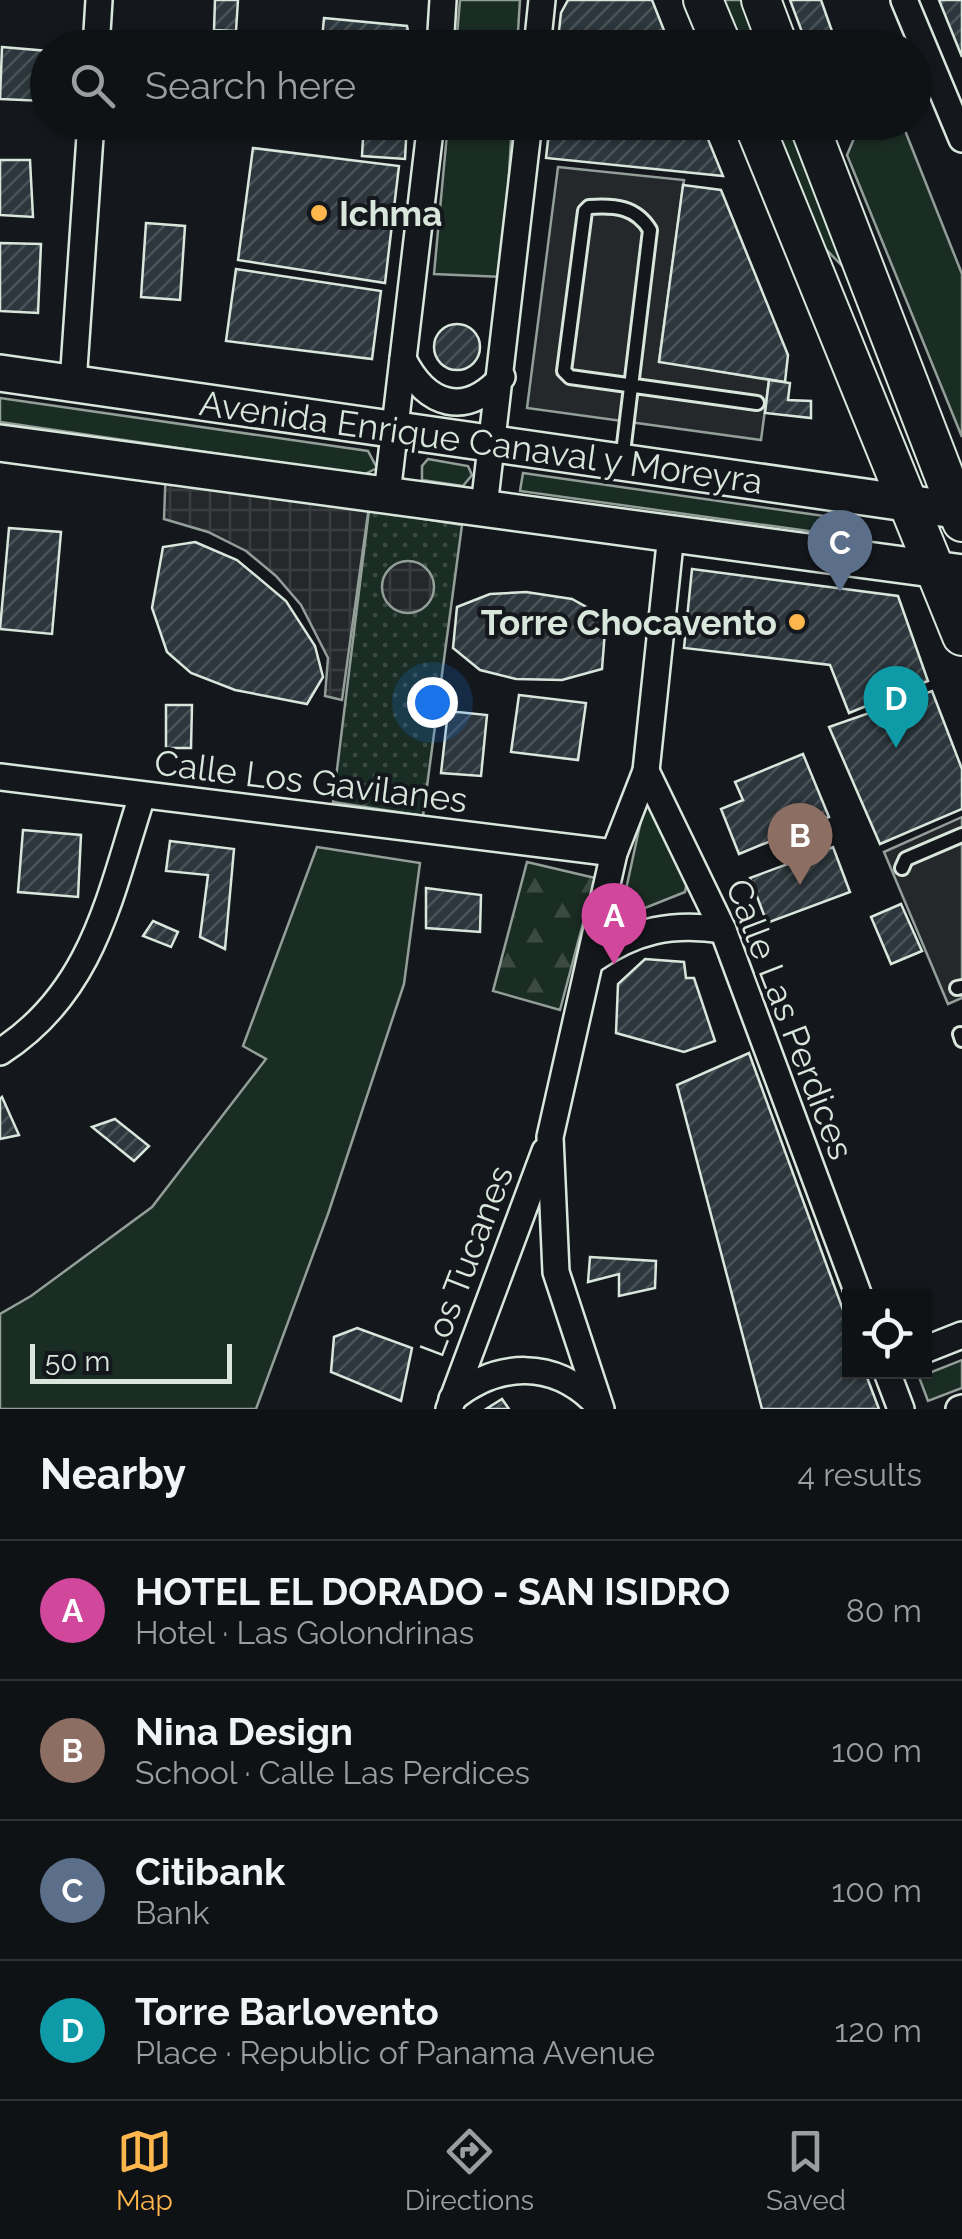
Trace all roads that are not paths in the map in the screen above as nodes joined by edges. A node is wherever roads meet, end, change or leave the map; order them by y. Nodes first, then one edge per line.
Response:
1 (99, 0) edge
2 (442, 0) edge
3 (542, 0) edge
4 (703, 0) edge
5 (761, 0) edge
6 (904, 0) edge
7 (97, 30) edge
8 (441, 30) edge
9 (539, 30) edge
10 (715, 30) edge
11 (773, 30) edge
12 (917, 30) edge
13 (932, 67) edge
14 (962, 139) edge
15 (90, 140) edge
16 (430, 140) edge
17 (528, 140) edge
18 (760, 140) edge
19 (825, 140) edge
20 (403, 359) junction
21 (0, 373) edge
22 (502, 377) junction
23 (72, 382) junction
24 (632, 386) junction
25 (757, 403) dead end
26 (394, 431) junction
27 (0, 443) edge
28 (492, 444) junction
29 (622, 463) junction
30 (388, 494) junction
31 (908, 504) junction
32 (484, 507) junction
33 (960, 515) edge
34 (672, 534) junction
35 (949, 571) edge
36 (962, 636) edge
37 (646, 771) junction
38 (0, 777) edge
39 (142, 796) junction
40 (962, 834) edge
41 (614, 853) junction
42 (902, 868) dead end
43 (723, 930) junction
44 (592, 960) junction
45 (0, 1052) edge
46 (550, 1138) junction
47 (856, 1289) edge
48 (962, 1335) edge
49 (932, 1347) edge
50 (890, 1379) edge
51 (451, 1404) edge
52 (600, 1408) edge
53 (901, 1409) edge

1 - 7 street
2 - 8 street
3 - 9 street
4 - 10 main road
5 - 11 main road
6 - 12 street
13 - 14 street
15 - 23 street
16 - 20 street
17 - 22 street
18 - 31 main road
19 - 33 main road
20 - 22 street
20 - 26 street
21 - 23 street, Avenida Enrique Canaval y Moreyra
22 - 28 street
23 - 26 street, Avenida Enrique Canaval y Moreyra
24 - 24 lane
24 - 25 lane
24 - 29 lane
26 - 28 street, Avenida Enrique Canaval y Moreyra
26 - 30 street
27 - 30 street, Avenida Enrique Canaval y Moreyra
28 - 29 street, Avenida Enrique Canaval y Moreyra
28 - 32 street
29 - 31 street, Avenida Enrique Canaval y Moreyra
30 - 32 street, Avenida Enrique Canaval y Moreyra
31 - 33 street, Avenida Enrique Canaval y Moreyra
31 - 35 main road
32 - 34 street, Avenida Enrique Canaval y Moreyra
34 - 35 street, Avenida Enrique Canaval y Moreyra
34 - 37 street
35 - 36 main road
37 - 41 street
37 - 43 street, Calle Las Perdices
38 - 39 street, Calle Los Gavilanes
39 - 41 street, Calle Los Gavilanes
39 - 45 street
40 - 42 lane
41 - 44 street
43 - 44 street
43 - 47 street, Calle Las Perdices
44 - 46 street
46 - 51 street, Los Tucanes
46 - 52 street
48 - 49 street
50 - 53 street
51 - 52 street

